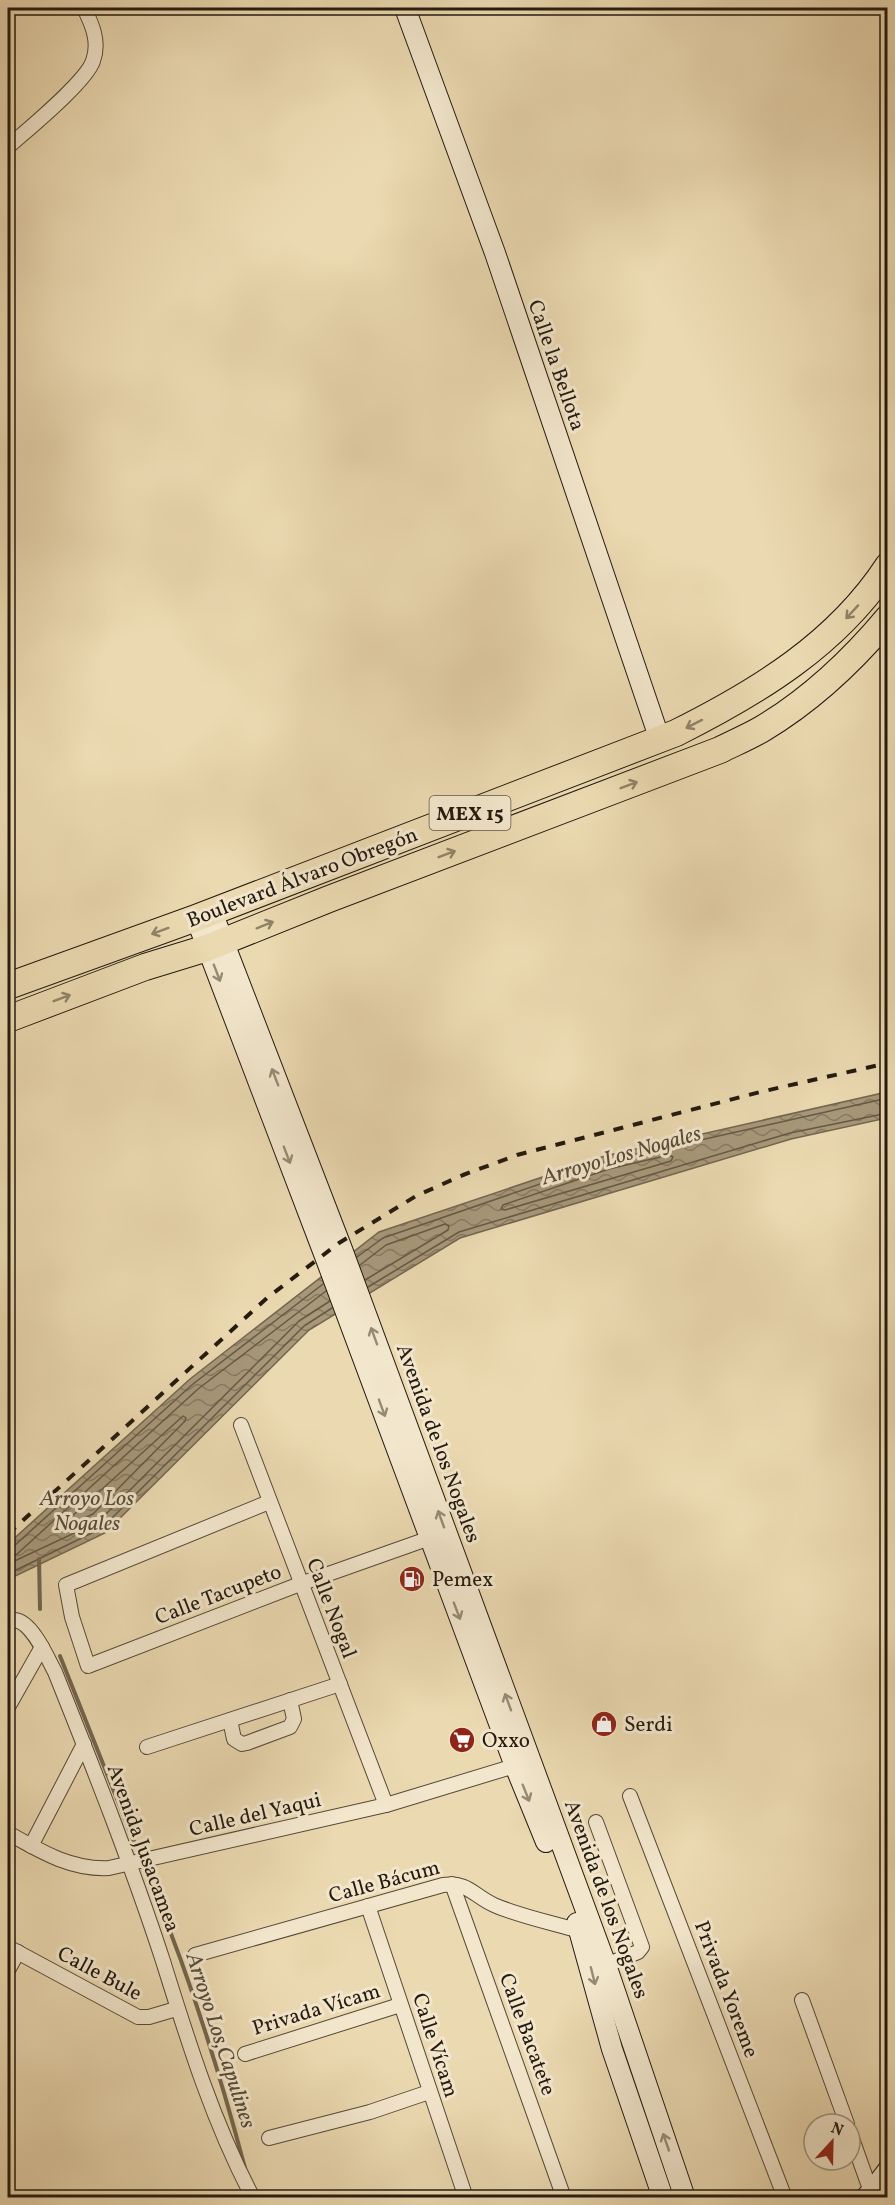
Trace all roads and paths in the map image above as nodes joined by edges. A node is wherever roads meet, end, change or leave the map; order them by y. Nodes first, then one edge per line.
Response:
1 (84, 8) edge
2 (405, 8) edge
3 (8, 147) edge
4 (888, 566) edge
5 (888, 618) edge
6 (660, 740) junction
7 (204, 915) junction
8 (215, 945) junction
9 (8, 986) edge
10 (8, 1019) edge
11 (355, 1310) junction
12 (241, 1425) dead end
13 (269, 1502) junction
14 (430, 1538) junction
15 (300, 1584) junction
16 (13, 1622) edge
17 (42, 1647) junction
18 (340, 1684) junction
19 (290, 1700) junction
20 (8, 1707) edge
21 (230, 1720) junction
22 (84, 1744) junction
23 (147, 1748) dead end
24 (523, 1763) junction
25 (630, 1796) dead end
26 (386, 1805) junction
27 (596, 1822) dead end
28 (8, 1833) edge
29 (31, 1846) junction
30 (129, 1865) junction
31 (452, 1884) junction
32 (368, 1906) junction
33 (580, 1931) junction
34 (13, 1950) edge
35 (195, 1955) dead end
36 (606, 1965) junction
37 (8, 1970) edge
38 (802, 2000) dead end
39 (400, 2005) junction
40 (176, 2009) junction
41 (245, 2054) dead end
42 (429, 2092) junction
43 (843, 2112) edge
44 (269, 2138) dead end
45 (888, 2170) edge
46 (861, 2172) edge
47 (868, 2195) edge
48 (255, 2198) edge
49 (466, 2198) edge
50 (564, 2198) edge
51 (663, 2198) edge
52 (685, 2198) edge
53 (785, 2198) edge

1 - 3 street
2 - 6 main road, Calle la Bellota
4 -> 6 highway, Boulevard Álvaro Obregón / MEX 15
8 -> 5 highway, Boulevard Álvaro Obregón / MEX 15
6 - 7 highway, Boulevard Álvaro Obregón / MEX 15
7 - 8 main road, Avenida de los Nogales
7 -> 9 highway, Boulevard Álvaro Obregón / MEX 15
10 -> 8 highway, Boulevard Álvaro Obregón / MEX 15
8 - 11 main road, Avenida de los Nogales
11 -> 14 main road, Avenida de los Nogales
24 -> 11 main road, Avenida de los Nogales
12 - 13 street, Calle Nogal
13 - 15 street, Calle Nogal
13 - 15 street, Calle Tacupeto
14 - 15 street, Calle Tacupeto
14 -> 24 main road, Avenida de los Nogales
15 - 18 street, Calle Nogal
16 - 17 street, Avenida Jusacamea
17 - 20 street
17 - 22 street, Avenida Jusacamea
18 - 19 street
18 - 26 street, Calle Nogal
19 - 21 street
19 - 21 street
21 - 23 street
22 - 29 street
22 - 30 street, Avenida Jusacamea
24 - 26 street, Calle del Yaqui
24 -> 33 main road, Avenida de los Nogales
24 - 36 main road, Avenida de los Nogales
25 - 53 street, Privada Yoreme
26 - 30 street, Calle del Yaqui
27 - 36 street
28 - 29 street, Calle del Yaqui
29 - 30 street, Calle del Yaqui
30 - 40 street, Avenida Jusacamea
31 - 32 street, Calle Bácum
31 - 33 street, Calle Bácum
31 - 50 street, Calle Bacatete
32 - 35 street, Calle Bácum
32 - 39 street, Calle Vícam
33 -> 51 main road, Avenida de los Nogales
34 - 37 street
34 - 40 street, Calle Bule
52 -> 36 main road, Avenida de los Nogales
38 - 43 street
39 - 41 street, Privada Vícam
39 - 42 street, Calle Vícam
40 - 48 street, Avenida Jusacamea
42 - 44 street
42 - 49 street, Calle Vícam
45 - 47 main road
46 - 47 street

